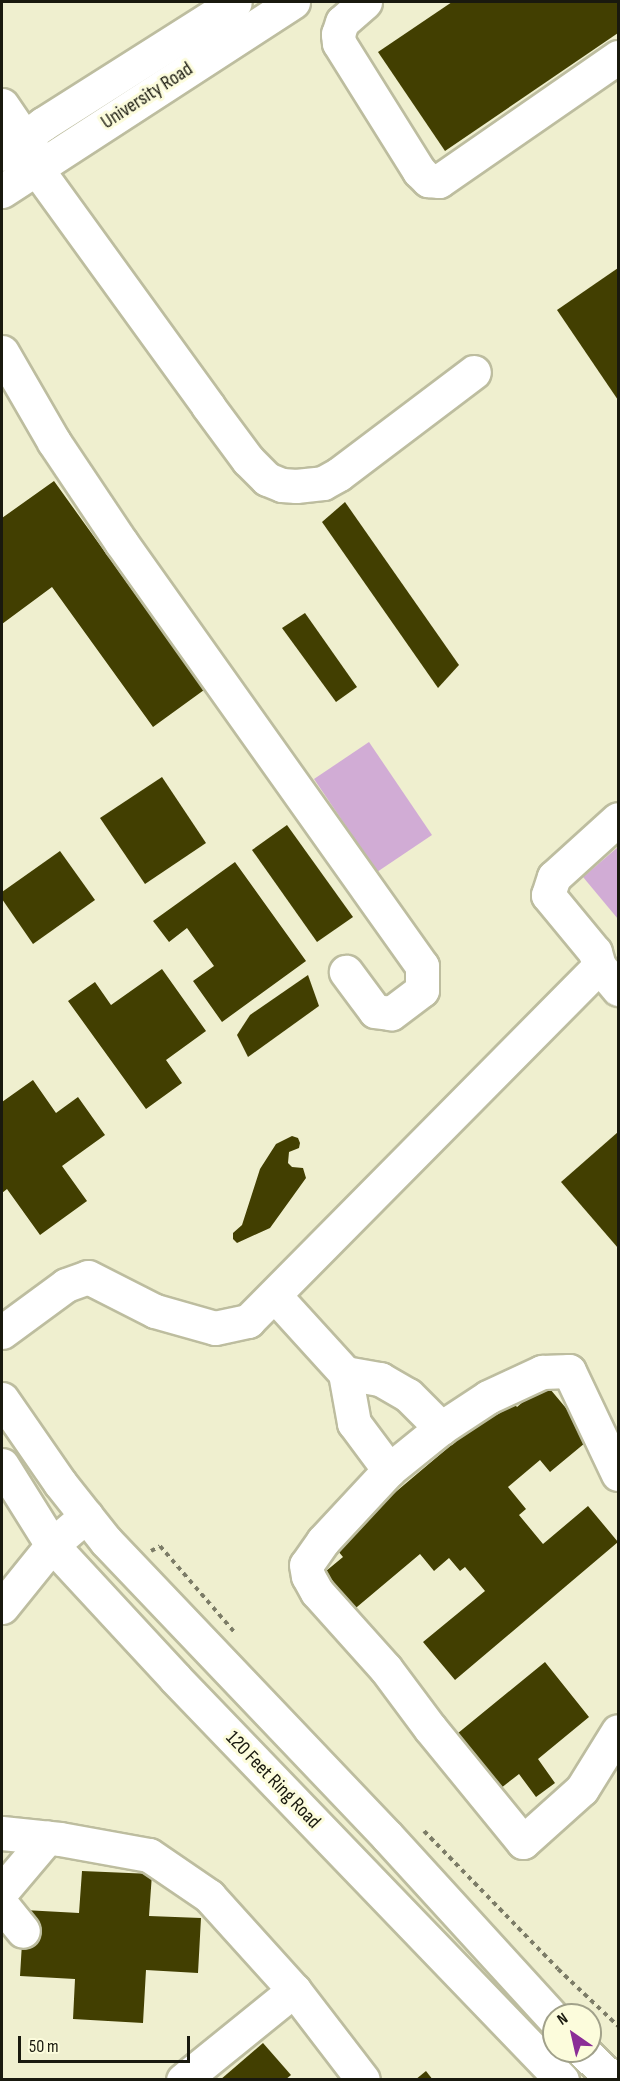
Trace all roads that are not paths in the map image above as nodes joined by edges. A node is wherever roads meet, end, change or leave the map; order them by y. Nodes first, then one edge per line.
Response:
1 (235, 2) edge
2 (293, 2) edge
3 (365, 2) edge
4 (618, 57) edge
5 (2, 105) edge
6 (26, 156) edge
7 (2, 191) edge
8 (2, 352) edge
9 (474, 372) dead end
10 (618, 819) edge
11 (346, 972) dead end
12 (609, 977) edge
13 (275, 1296) junction
14 (2, 1332) edge
15 (345, 1373) junction
16 (2, 1399) edge
17 (441, 1428) junction
18 (2, 1465) edge
19 (389, 1470) junction
20 (618, 1474) edge
21 (86, 1516) junction
22 (52, 1545) junction
23 (2, 1607) edge
24 (618, 1731) edge
25 (2, 1833) edge
26 (47, 1838) junction
27 (2, 1891) edge
28 (2, 1905) edge
29 (23, 1931) dead end
30 (294, 1990) junction
31 (542, 2006) edge
32 (596, 2063) edge
33 (183, 2079) edge
34 (363, 2079) edge
35 (561, 2079) edge
36 (613, 2079) edge

1 - 6 main road, University Road
2 - 6 main road, University Road
3 - 4 main road
5 - 6 main road
6 - 7 main road, University Road
6 - 9 main road
8 - 11 main road
10 - 12 main road
12 - 13 main road
13 - 14 main road
13 - 15 main road
15 - 17 main road
15 - 19 main road
16 - 21 main road
17 - 19 main road
17 - 20 main road
18 - 22 main road, 120 Feet Ring Road
19 - 24 main road
21 - 22 main road
21 - 31 main road
22 - 23 main road
22 - 35 main road, 120 Feet Ring Road
25 - 26 main road
26 - 27 main road
26 - 30 main road
28 - 29 main road
30 - 33 main road
30 - 34 main road
32 - 36 main road

